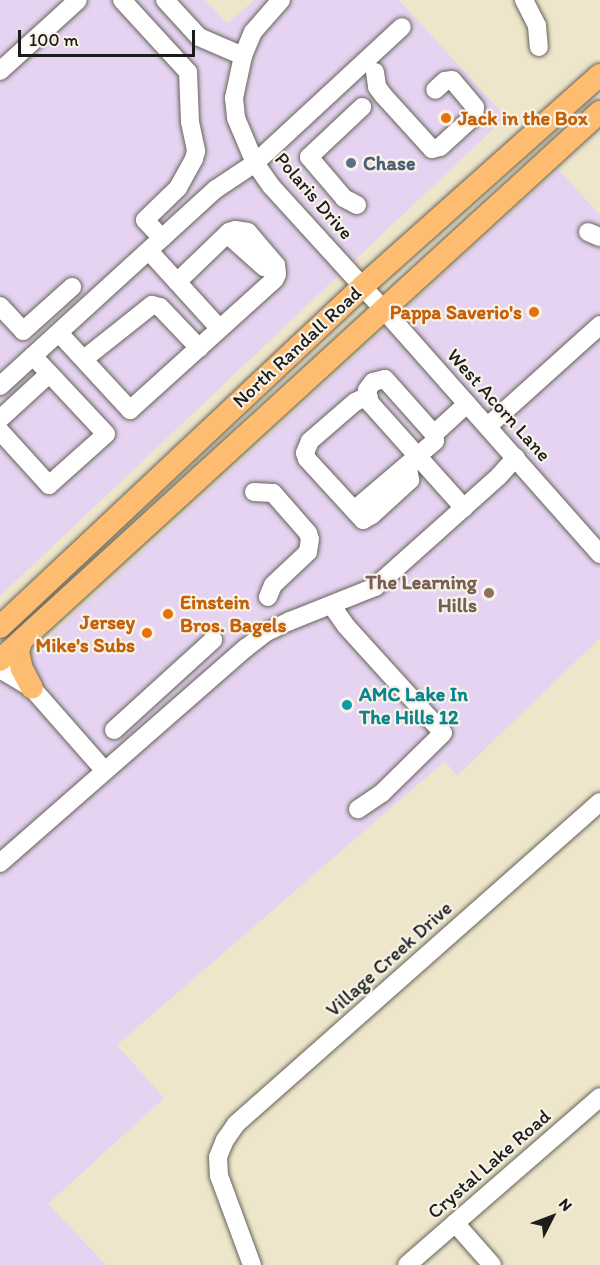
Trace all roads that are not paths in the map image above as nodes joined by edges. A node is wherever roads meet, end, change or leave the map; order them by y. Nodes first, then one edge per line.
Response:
1 (78, 0) edge
2 (122, 0) edge
3 (165, 0) edge
4 (281, 0) edge
5 (524, 0) edge
6 (402, 27) dead end
7 (539, 47) dead end
8 (243, 56) junction
9 (0, 71) edge
10 (375, 72) dead end
11 (600, 75) edge
12 (435, 90) dead end
13 (362, 107) dead end
14 (600, 112) edge
15 (255, 163) junction
16 (357, 205) dead end
17 (162, 238) junction
18 (149, 251) junction
19 (177, 282) junction
20 (363, 286) junction
21 (72, 287) dead end
22 (0, 306) edge
23 (384, 310) junction
24 (600, 326) edge
25 (220, 329) junction
26 (59, 333) junction
27 (110, 340) junction
28 (199, 348) junction
29 (33, 356) junction
30 (84, 359) junction
31 (49, 374) junction
32 (0, 386) edge
33 (367, 396) junction
34 (139, 402) junction
35 (467, 404) junction
36 (0, 419) edge
37 (488, 426) junction
38 (0, 431) edge
39 (434, 434) junction
40 (516, 457) junction
41 (413, 460) junction
42 (254, 492) dead end
43 (464, 508) junction
44 (600, 554) edge
45 (268, 597) dead end
46 (332, 606) junction
47 (0, 627) edge
48 (213, 640) dead end
49 (21, 642) junction
50 (0, 660) edge
51 (0, 669) edge
52 (32, 688) junction
53 (114, 730) dead end
54 (104, 770) junction
55 (600, 802) edge
56 (358, 809) dead end
57 (0, 863) edge
58 (598, 1103) edge
59 (455, 1223) junction
60 (252, 1265) edge
61 (407, 1265) edge
62 (492, 1265) edge

1 - 9 street
2 - 17 street
3 - 8 street
4 - 8 street, Polaris Drive
5 - 7 street
6 - 15 street
8 - 15 street, Polaris Drive
10 - 12 street
11 - 20 main road, North Randall Road
13 - 16 street
14 - 23 main road, North Randall Road
15 - 17 street
15 - 20 street, Polaris Drive
17 - 18 street
18 - 19 street
18 - 26 street
19 - 25 street
19 - 25 street
20 - 23 street, West Acorn Lane
20 - 47 main road, North Randall Road
21 - 22 street
23 - 35 street, West Acorn Lane
23 - 49 main road, North Randall Road
24 - 37 street
25 - 28 street
26 - 29 street
26 - 30 street
27 - 28 street
27 - 30 street
27 - 34 street
28 - 34 street
29 - 31 street
29 - 32 street
30 - 34 street
31 - 36 street
31 - 38 street
33 - 39 street
33 - 41 street
33 - 41 street
35 - 37 street, West Acorn Lane
35 - 39 street
37 - 40 street, West Acorn Lane
39 - 41 street
40 - 43 street
40 - 44 street, West Acorn Lane
41 - 43 street
42 - 45 street
43 - 46 street
46 - 54 street
46 - 56 street
48 - 53 street
49 - 50 main road, North Randall Road
49 - 52 main road
51 - 52 street
52 - 54 street
54 - 57 street
55 - 60 street, Village Creek Drive
58 - 59 street, Crystal Lake Road
59 - 61 street, Crystal Lake Road
59 - 62 street

